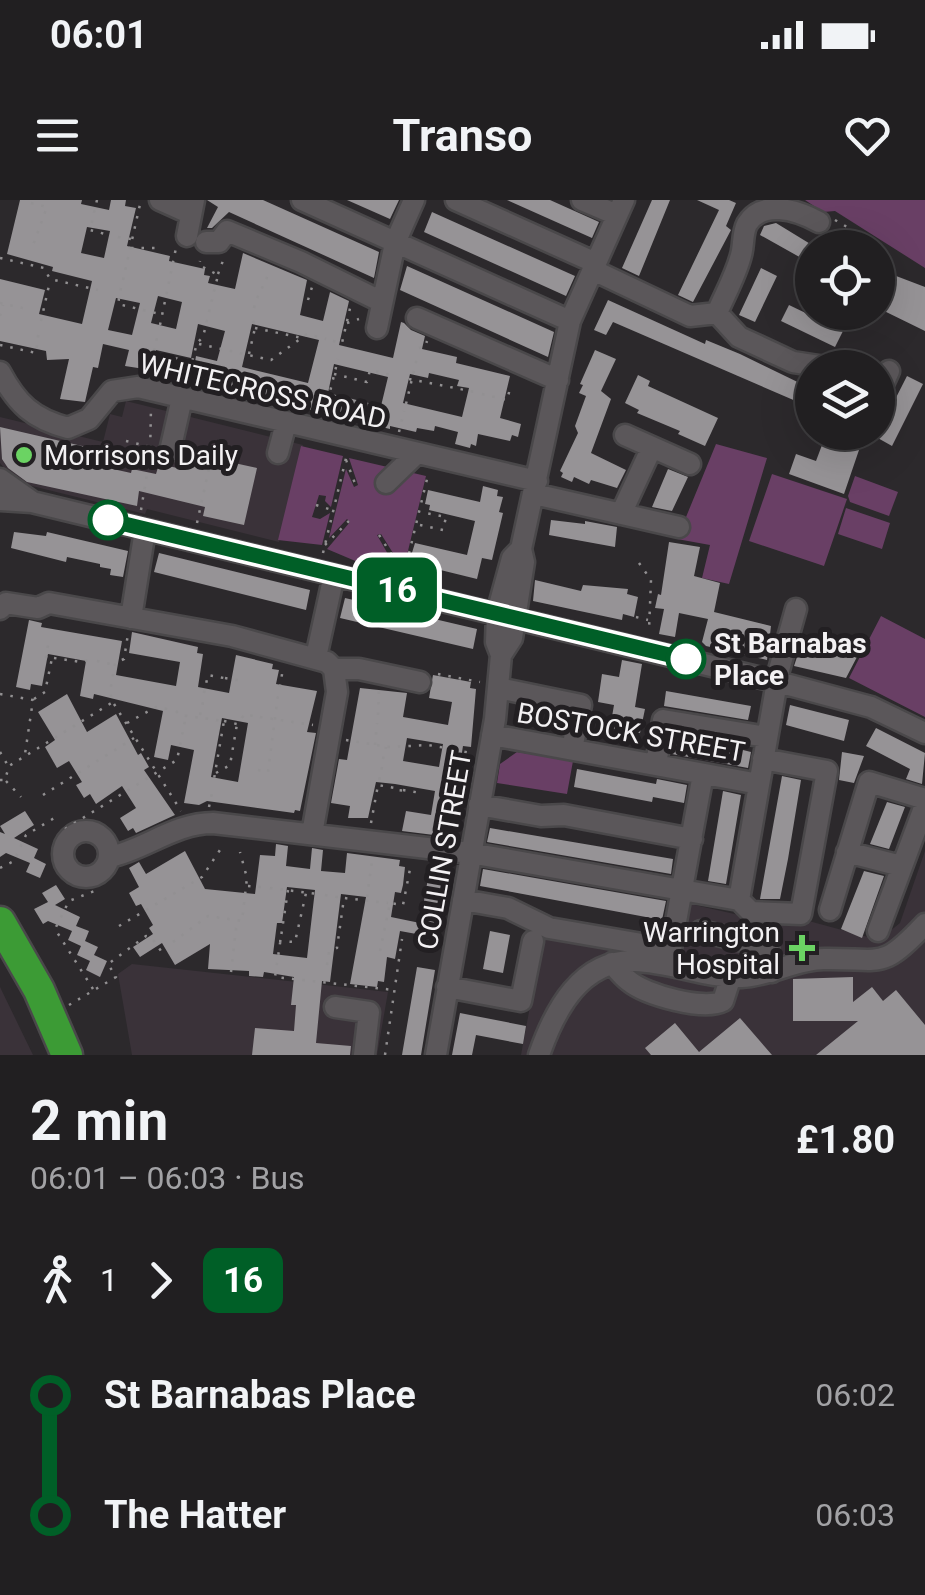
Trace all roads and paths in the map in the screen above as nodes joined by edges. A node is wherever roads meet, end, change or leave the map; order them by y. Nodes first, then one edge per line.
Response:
1 (97, 200) edge
2 (142, 200) edge
3 (160, 200) edge
4 (302, 200) edge
5 (414, 200) edge
6 (456, 200) edge
7 (582, 200) edge
8 (789, 202) edge
9 (31, 204) dead end
10 (193, 207) edge
11 (621, 208) edge
12 (819, 222) joint
13 (855, 230) edge
14 (109, 235) dead end
15 (118, 236) dead end
16 (132, 240) junction
17 (395, 242) junction
18 (193, 246) junction
19 (32, 248) dead end
20 (130, 248) junction
21 (159, 248) dead end
22 (274, 251) junction
23 (30, 256) dead end
24 (0, 258) edge
25 (28, 265) junction
26 (594, 266) junction
27 (50, 280) junction
28 (123, 280) dead end
29 (121, 288) dead end
30 (355, 289) junction
31 (98, 290) dead end
32 (111, 294) dead end
33 (120, 296) junction
34 (382, 302) junction
35 (2, 303) edge
36 (254, 308) dead end
37 (26, 309) dead end
38 (34, 310) dead end
39 (43, 312) junction
40 (717, 313) junction
41 (162, 314) junction
42 (0, 316) edge
43 (252, 316) dead end
44 (417, 318) dead end
45 (41, 320) dead end
46 (570, 321) junction
47 (160, 325) dead end
48 (256, 328) junction
49 (377, 328) dead end
50 (39, 329) dead end
51 (158, 333) dead end
52 (302, 338) junction
53 (326, 339) dead end
54 (333, 341) dead end
55 (197, 343) junction
56 (342, 343) junction
57 (0, 345) edge
58 (340, 352) dead end
59 (153, 353) junction
60 (249, 355) junction
61 (417, 358) dead end
62 (338, 359) dead end
63 (192, 362) junction
64 (795, 362) edge
65 (0, 372) edge
66 (334, 374) junction
67 (395, 376) dead end
68 (410, 379) junction
69 (558, 380) junction
70 (510, 385) dead end
71 (156, 391) junction
72 (475, 392) dead end
73 (482, 394) dead end
74 (182, 398) junction
75 (328, 400) dead end
76 (406, 404) dead end
77 (286, 423) junction
78 (625, 435) dead end
79 (350, 438) junction
80 (220, 439) dead end
81 (652, 447) junction
82 (170, 451) dead end
83 (278, 453) dead end
84 (426, 455) junction
85 (345, 459) junction
86 (690, 464) dead end
87 (386, 483) dead end
88 (356, 486) dead end
89 (536, 487) junction
90 (10, 498) edge
91 (316, 506) dead end
92 (333, 510) junction
93 (420, 511) junction
94 (621, 514) junction
95 (349, 520) dead end
96 (143, 522) junction
97 (416, 524) junction
98 (680, 527) dead end
99 (196, 529) dead end
100 (379, 535) dead end
101 (325, 545) junction
102 (639, 563) dead end
103 (326, 573) junction
104 (402, 583) junction
105 (0, 609) edge
106 (796, 610) dead end
107 (505, 615) junction
108 (636, 617) dead end
109 (131, 618) junction
110 (649, 620) junction
111 (649, 630) dead end
112 (49, 639) dead end
113 (52, 658) junction
114 (89, 660) dead end
115 (96, 661) dead end
116 (326, 663) junction
117 (115, 665) junction
118 (381, 674) junction
119 (242, 681) dead end
120 (420, 682) joint
121 (778, 682) junction
122 (498, 688) junction
123 (204, 693) dead end
124 (0, 694) edge
125 (278, 694) dead end
126 (33, 700) junction
127 (113, 702) junction
128 (203, 702) dead end
129 (168, 709) dead end
130 (176, 710) dead end
131 (378, 715) dead end
132 (186, 716) junction
133 (253, 716) dead end
134 (200, 717) junction
135 (260, 717) dead end
136 (276, 720) junction
137 (224, 721) junction
138 (126, 723) junction
139 (376, 723) dead end
140 (237, 724) junction
141 (330, 732) junction
142 (925, 733) edge
143 (492, 735) junction
144 (135, 738) junction
145 (375, 745) junction
146 (386, 746) junction
147 (446, 748) dead end
148 (765, 748) junction
149 (572, 749) junction
150 (0, 752) edge
151 (25, 756) junction
152 (384, 760) dead end
153 (656, 765) junction
154 (9, 766) junction
155 (382, 767) dead end
156 (258, 770) dead end
157 (158, 773) junction
158 (216, 773) junction
159 (703, 774) junction
160 (214, 779) dead end
161 (3, 780) edge
162 (759, 784) junction
163 (378, 785) junction
164 (401, 789) junction
165 (421, 793) dead end
166 (43, 795) dead end
167 (22, 797) dead end
168 (400, 798) dead end
169 (479, 805) junction
170 (924, 808) edge
171 (56, 817) dead end
172 (189, 825) junction
173 (65, 829) dead end
174 (312, 834) junction
175 (692, 840) junction
176 (371, 841) junction
177 (414, 846) junction
178 (220, 850) dead end
179 (240, 852) dead end
180 (848, 852) junction
181 (470, 853) junction
182 (110, 857) dead end
183 (902, 866) junction
184 (0, 868) edge
185 (246, 886) junction
186 (262, 888) dead end
187 (270, 888) dead end
188 (96, 890) dead end
189 (288, 890) junction
190 (684, 890) junction
191 (306, 893) junction
192 (318, 894) dead end
193 (325, 895) dead end
194 (344, 898) junction
195 (367, 899) junction
196 (463, 900) junction
197 (739, 900) junction
198 (390, 903) junction
199 (830, 910) dead end
200 (237, 920) junction
201 (0, 922) edge
202 (925, 924) edge
203 (120, 926) dead end
204 (702, 931) dead end
205 (878, 931) dead end
206 (383, 936) junction
207 (390, 937) dead end
208 (402, 940) dead end
209 (279, 941) junction
210 (173, 942) dead end
211 (532, 942) dead end
212 (166, 947) dead end
213 (380, 951) dead end
214 (612, 963) junction
215 (328, 965) dead end
216 (231, 972) dead end
217 (772, 972) junction
218 (326, 973) dead end
219 (731, 976) junction
220 (325, 982) junction
221 (448, 986) junction
222 (94, 990) junction
223 (394, 990) junction
224 (335, 1007) dead end
225 (50, 1016) junction
226 (66, 1055) edge
227 (364, 1055) edge
228 (385, 1055) edge
229 (436, 1055) edge
230 (539, 1055) edge

1 - 14 path
2 - 16 path
3 - 10 street
4 - 17 street
5 - 17 street
6 - 26 street
7 - 11 street
8 - 12 street
8 - 40 street
9 - 19 path
10 - 18 street
11 - 26 street
12 - 13 path
15 - 16 path
16 - 20 path
17 - 34 street
17 - 46 street
18 - 22 street
18 - 41 path
18 - 55 path
20 - 21 path
20 - 28 path
22 - 30 street
22 - 36 path
23 - 25 path
24 - 25 path
25 - 27 path
26 - 40 street
26 - 46 street
27 - 31 path
27 - 39 path
29 - 33 path
30 - 34 street
30 - 56 path
32 - 33 path
33 - 41 path
34 - 49 street
35 - 37 path
35 - 42 path
38 - 39 path
39 - 45 path
40 - 64 street
41 - 47 path
43 - 48 path
44 - 69 street
46 - 69 street
48 - 52 path
48 - 60 path
50 - 57 path
51 - 59 path
52 - 53 path
52 - 60 path
54 - 56 path
55 - 60 path
55 - 63 path
56 - 58 path
59 - 63 path
59 - 71 path
61 - 68 path
62 - 66 path
63 - 74 path
65 - 71 street, WHITECROSS ROAD
66 - 67 path
66 - 75 path
68 - 72 path
68 - 76 path
69 - 89 street
70 - 73 path
71 - 74 street, WHITECROSS ROAD
71 - 96 path
74 - 77 street, WHITECROSS ROAD
74 - 82 street
77 - 79 street, WHITECROSS ROAD
77 - 83 street
78 - 81 street
79 - 84 street, WHITECROSS ROAD
79 - 85 path
80 - 99 path
81 - 86 street
81 - 94 street
84 - 87 street
84 - 89 street, WHITECROSS ROAD
84 - 93 path
85 - 88 path
85 - 92 path
89 - 94 street, WHITECROSS ROAD
89 - 107 street
90 - 96 street
91 - 92 path
92 - 101 path
93 - 97 path
93 - 97 path
94 - 98 street, WHITECROSS ROAD
95 - 101 path
96 - 103 street
96 - 109 street
97 - 104 path
100 - 104 path
101 - 103 path
102 - 110 path
103 - 104 street
103 - 116 street
104 - 107 street
105 - 109 street
106 - 121 street
107 - 121 street
107 - 122 street, COLLIN STREET
108 - 110 path
109 - 116 street
109 - 117 path
110 - 111 path
112 - 113 path
113 - 114 path
113 - 126 path
115 - 117 path
116 - 118 street
116 - 141 street
117 - 127 path
118 - 120 street
118 - 131 path
119 - 123 path
120 - 122 path
121 - 142 street
121 - 148 street
122 - 143 street, COLLIN STREET
122 - 149 street
124 - 126 path
125 - 136 path
126 - 151 path
127 - 138 path
127 - 151 path
128 - 134 path
129 - 138 path
130 - 132 path
132 - 134 path
132 - 157 path
133 - 140 path
134 - 137 path
135 - 136 path
136 - 141 path
136 - 156 path
137 - 140 path
137 - 158 path
138 - 144 path
139 - 145 path
140 - 158 path
141 - 145 path
141 - 174 street
143 - 149 street, BOSTOCK STREET
143 - 169 street, COLLIN STREET
144 - 157 path
144 - 166 path
145 - 146 path
146 - 147 path
146 - 152 path
148 - 153 street
148 - 162 street
148 - 197 street
149 - 153 street, BOSTOCK STREET
150 - 154 path
151 - 154 path
153 - 159 street, BOSTOCK STREET
154 - 161 path
155 - 163 path
157 - 172 path
157 - 173 path
158 - 160 path
159 - 162 street, BOSTOCK STREET
159 - 175 street
161 - 167 path
162 - 197 street
163 - 164 path
163 - 176 path
164 - 165 path
164 - 168 path
169 - 175 street
169 - 181 street, COLLIN STREET
170 - 180 street
170 - 183 street
171 - 184 path
172 - 174 street
172 - 182 street
174 - 176 street
175 - 190 street
176 - 177 street
176 - 195 path
177 - 181 street
177 - 198 path
178 - 203 path
179 - 185 path
180 - 183 street
180 - 199 street
181 - 190 street
181 - 196 street, COLLIN STREET
183 - 205 street
185 - 186 path
185 - 200 path
187 - 189 path
188 - 222 path
189 - 191 path
189 - 209 path
190 - 196 street
190 - 197 street
191 - 192 path
191 - 209 path
193 - 194 path
194 - 195 path
194 - 215 path
195 - 198 path
196 - 221 street, COLLIN STREET
198 - 206 path
200 - 210 path
200 - 216 path
201 - 225 highway
202 - 217 street
204 - 217 street
206 - 207 path
206 - 213 path
208 - 223 path
209 - 220 path
211 - 221 street
212 - 222 path
214 - 219 street
214 - 219 street
214 - 230 street
217 - 219 street
218 - 220 path
220 - 223 path
221 - 229 street, COLLIN STREET
222 - 225 path
223 - 228 path
224 - 227 street
225 - 226 highway

